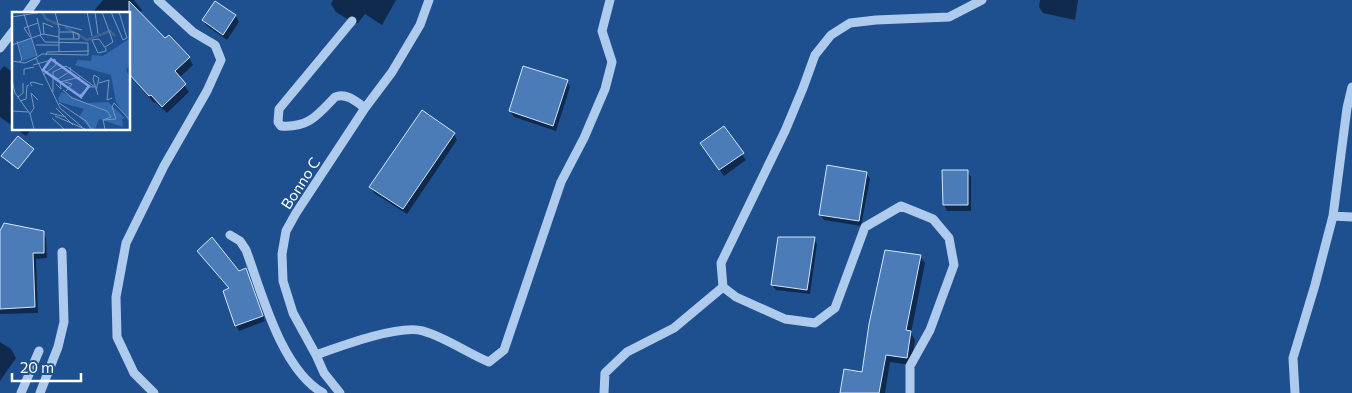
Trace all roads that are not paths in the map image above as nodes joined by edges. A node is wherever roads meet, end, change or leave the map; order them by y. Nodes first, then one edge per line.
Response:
1 (36, 0) edge
2 (158, 0) edge
3 (429, 0) edge
4 (610, 0) edge
5 (982, 0) edge
6 (27, 12) edge
7 (352, 21) dead end
8 (12, 33) edge
9 (0, 48) edge
10 (1352, 87) edge
11 (365, 108) junction
12 (1333, 216) junction
13 (1352, 217) edge
14 (230, 235) dead end
15 (62, 252) dead end
16 (723, 287) junction
17 (39, 350) dead end
18 (316, 355) junction
19 (21, 393) edge
20 (40, 393) edge
21 (154, 393) edge
22 (323, 393) edge
23 (340, 393) edge
24 (604, 393) edge
25 (910, 393) edge
26 (1295, 393) edge

1 - 6 street
2 - 21 street
3 - 11 street, Bonno C
4 - 18 street
5 - 16 street
7 - 11 street
8 - 9 street
10 - 12 street
11 - 18 street, Bonno C
12 - 13 street
12 - 26 street
14 - 22 street
15 - 20 street
16 - 24 street
16 - 25 street
17 - 19 street
18 - 23 street, Bonno C

